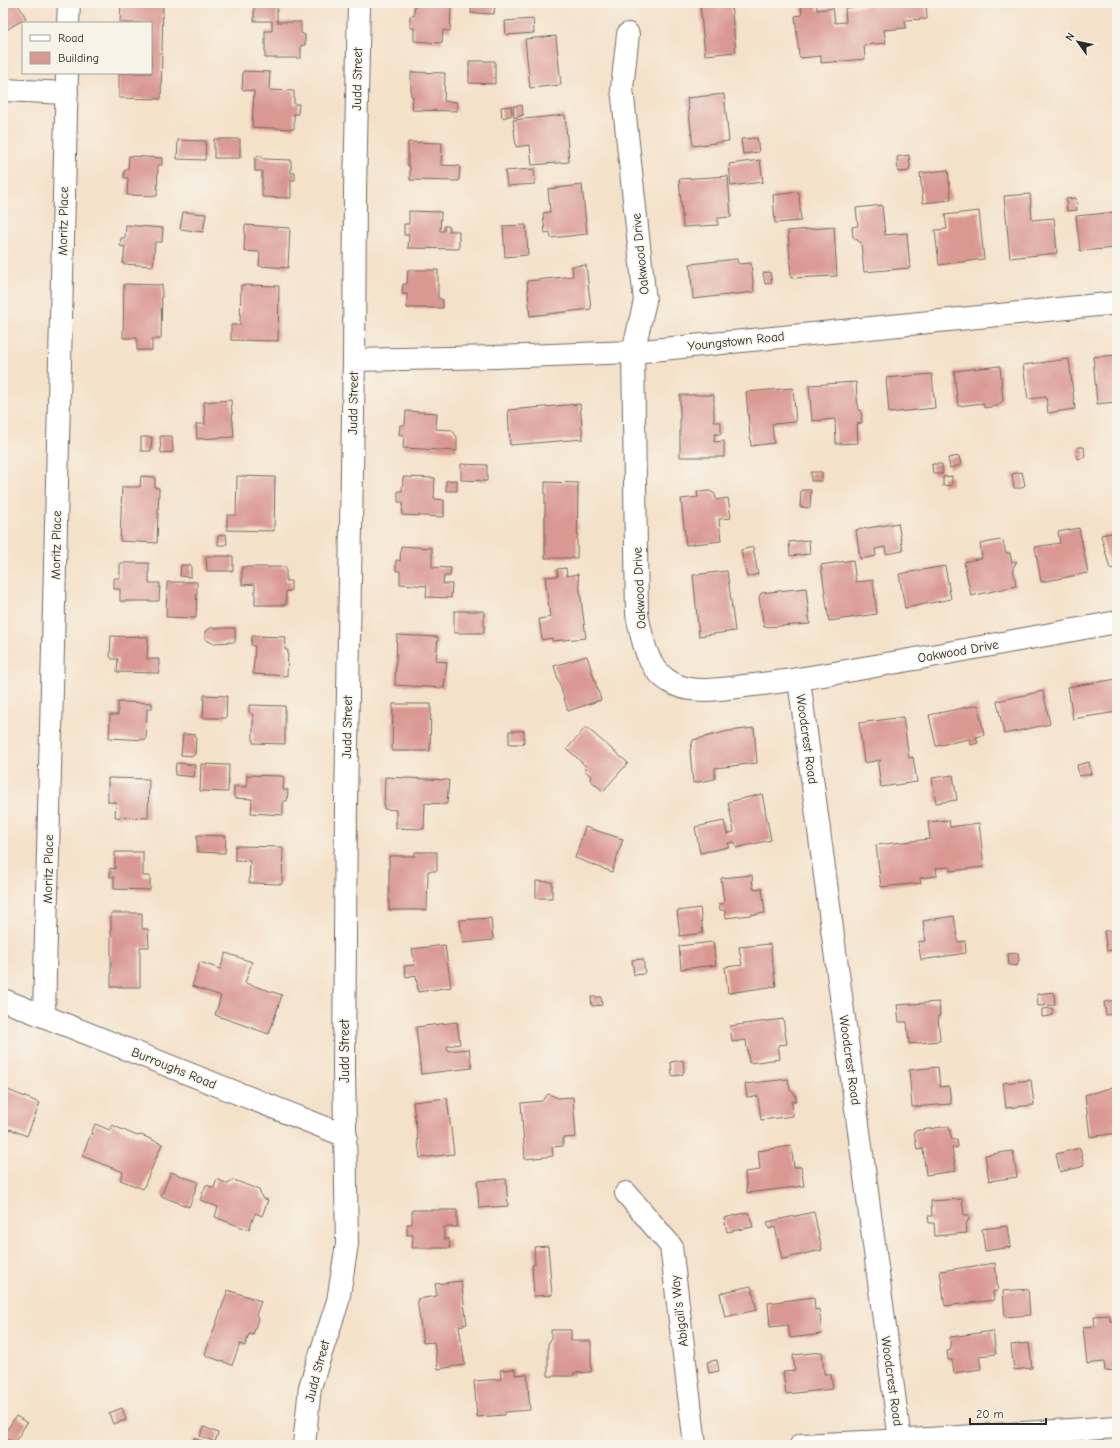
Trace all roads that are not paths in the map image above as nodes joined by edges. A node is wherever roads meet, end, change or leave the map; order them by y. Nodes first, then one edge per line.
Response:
1 (69, 3) edge
2 (359, 3) edge
3 (68, 22) edge
4 (628, 34) dead end
5 (67, 83) edge
6 (3, 90) edge
7 (1117, 303) edge
8 (633, 352) junction
9 (354, 360) junction
10 (1117, 622) edge
11 (799, 680) junction
12 (3, 1000) edge
13 (44, 1016) junction
14 (346, 1136) junction
15 (626, 1193) dead end
16 (1117, 1427) edge
17 (900, 1440) junction
18 (928, 1442) edge
19 (304, 1445) edge
20 (695, 1445) edge
21 (801, 1445) edge

1 - 3 street
2 - 9 street, Judd Street
4 - 8 street, Oakwood Drive
5 - 6 street
5 - 13 street, Moritz Place
7 - 8 street, Youngstown Road
8 - 9 street, Youngstown Road
8 - 11 street, Oakwood Drive
9 - 14 street, Judd Street
10 - 11 street, Oakwood Drive
11 - 17 street, Woodcrest Road
12 - 13 street, Burroughs Road
13 - 14 street, Burroughs Road
14 - 19 street, Judd Street
15 - 20 street, Abigail's Way
16 - 18 street
17 - 18 street
17 - 21 street

